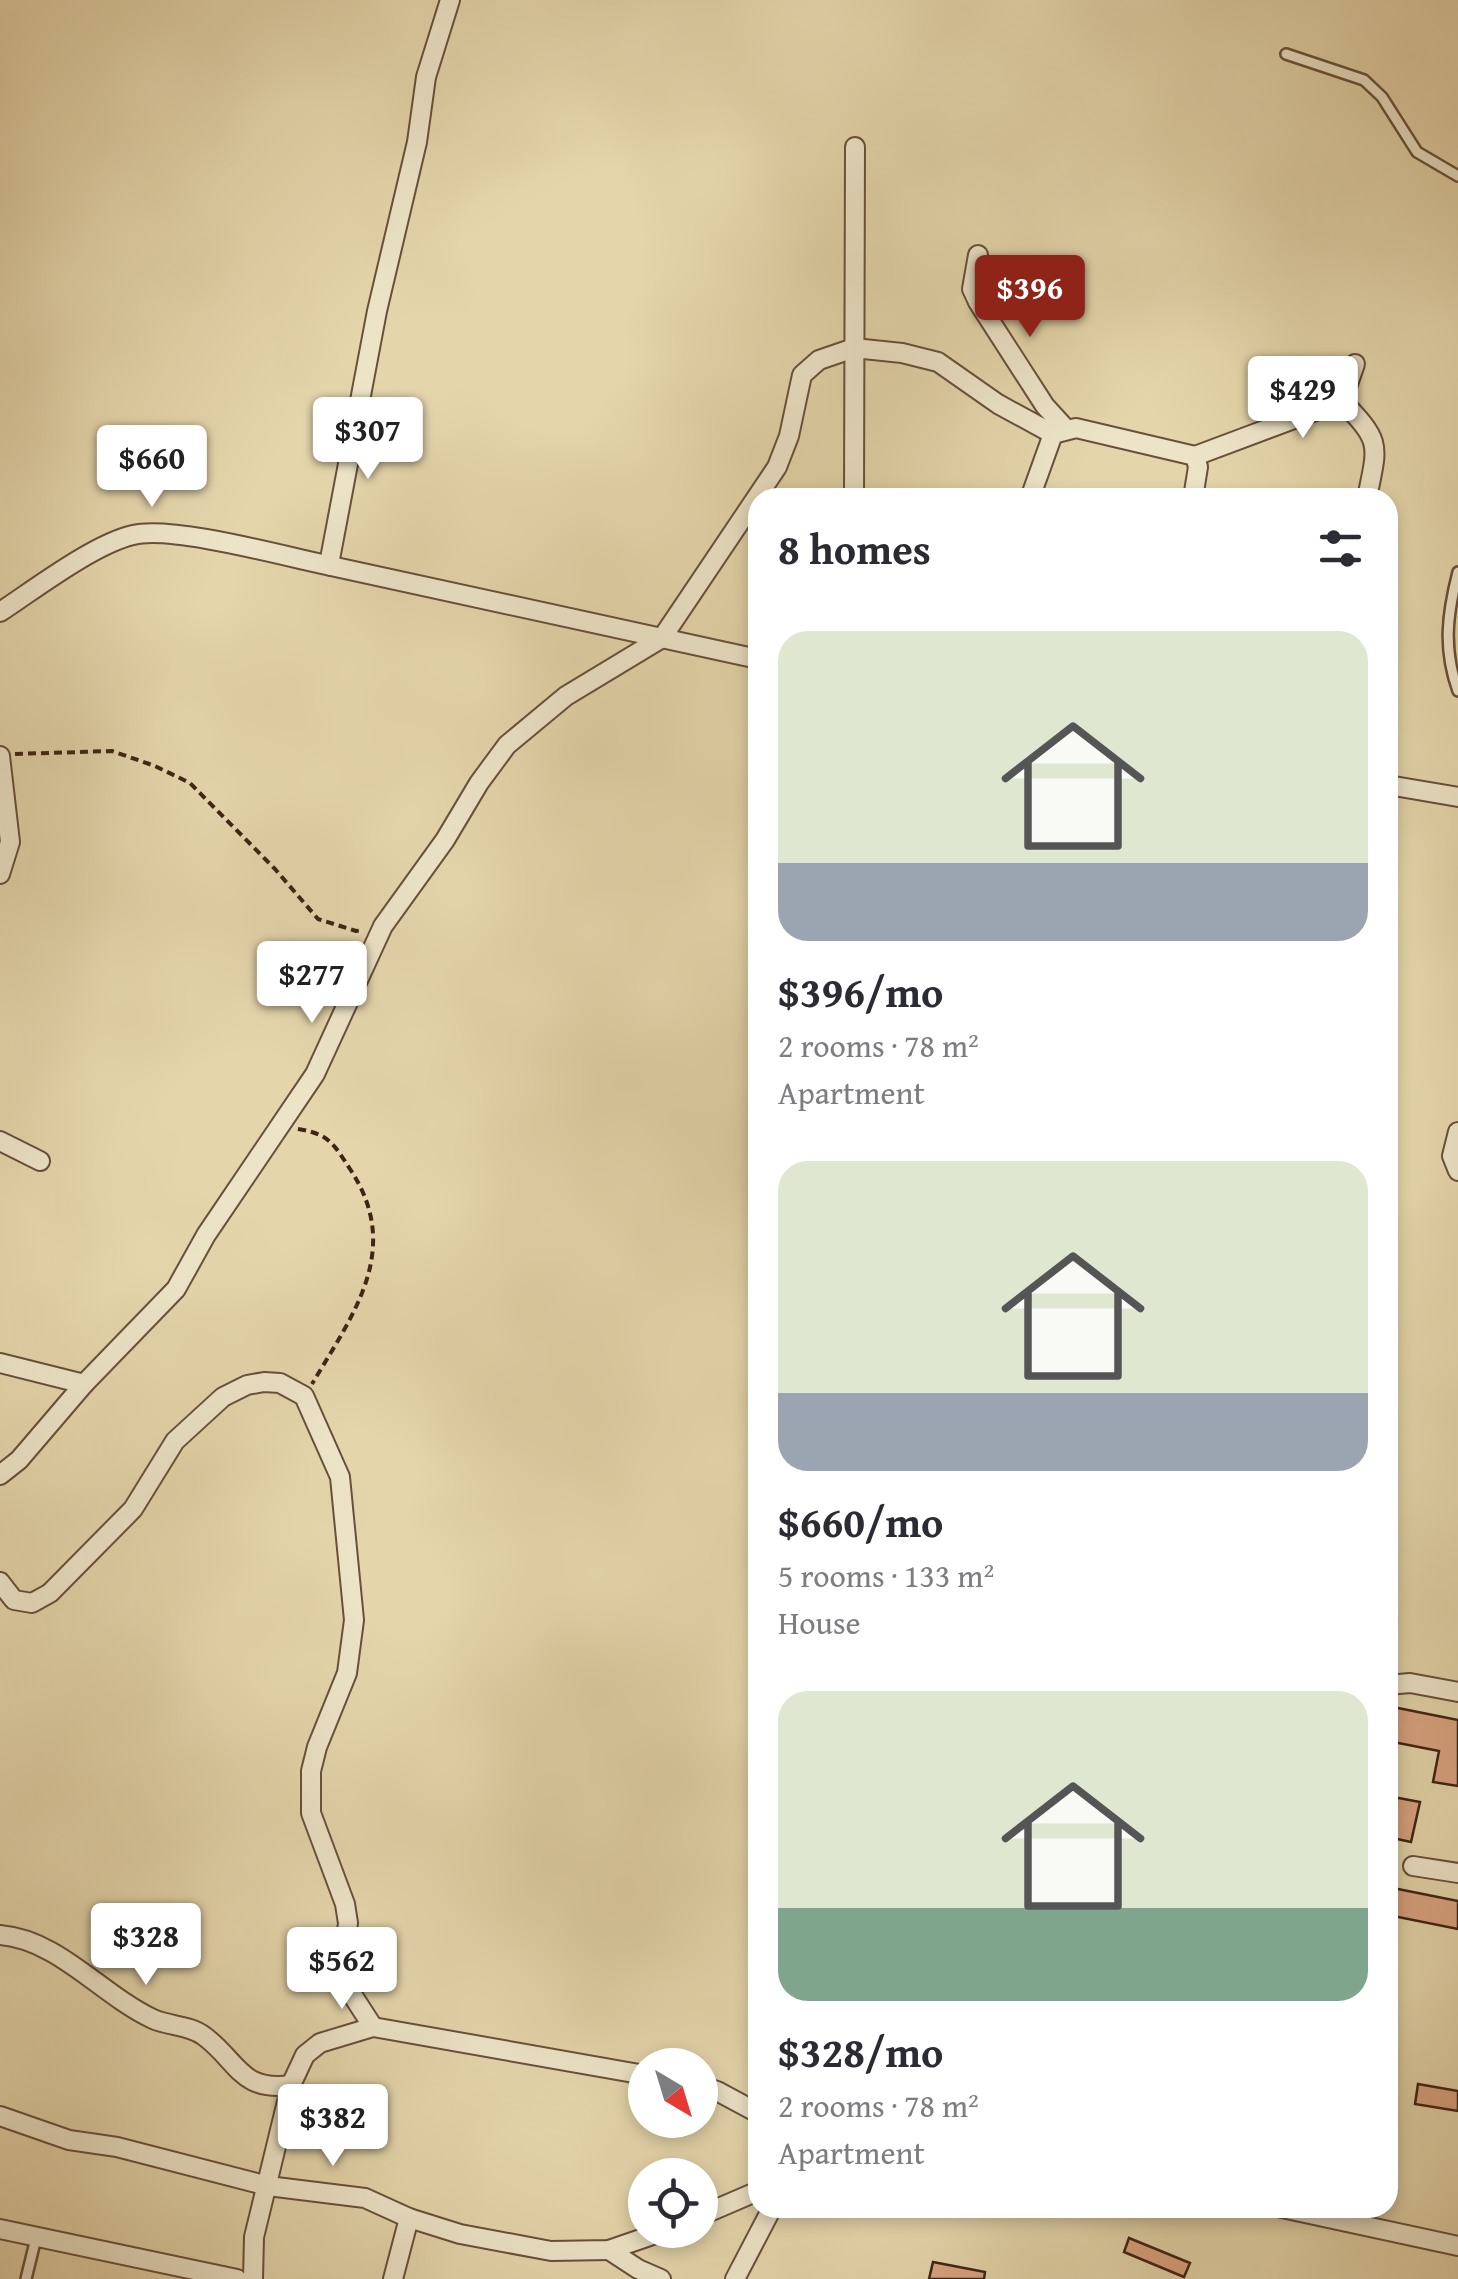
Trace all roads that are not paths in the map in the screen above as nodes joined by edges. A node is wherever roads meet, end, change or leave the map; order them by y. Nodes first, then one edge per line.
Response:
1 (450, 0) edge
2 (1286, 54) dead end
3 (855, 147) dead end
4 (1458, 176) edge
5 (978, 256) dead end
6 (854, 348) junction
7 (1355, 364) dead end
8 (1342, 401) junction
9 (1060, 432) junction
10 (1195, 456) junction
11 (763, 488) edge
12 (854, 488) edge
13 (1035, 488) edge
14 (1195, 488) edge
15 (1368, 488) edge
16 (748, 511) edge
17 (332, 566) junction
18 (1458, 572) edge
19 (0, 612) edge
20 (662, 638) junction
21 (748, 657) edge
22 (1458, 690) edge
23 (0, 756) edge
24 (1398, 787) edge
25 (1458, 797) edge
26 (0, 874) edge
27 (1458, 1132) edge
28 (0, 1141) edge
29 (40, 1161) dead end
30 (1458, 1171) edge
31 (0, 1362) edge
32 (84, 1384) junction
33 (0, 1475) edge
34 (0, 1582) edge
35 (1398, 1684) edge
36 (1458, 1692) edge
37 (1414, 1866) dead end
38 (1458, 1873) edge
39 (0, 1935) edge
40 (373, 2027) junction
41 (628, 2072) edge
42 (292, 2086) junction
43 (718, 2092) edge
44 (748, 2108) edge
45 (0, 2116) edge
46 (268, 2186) junction
47 (748, 2195) edge
48 (718, 2208) edge
49 (409, 2218) junction
50 (767, 2218) edge
51 (1328, 2218) edge
52 (0, 2229) edge
53 (36, 2236) junction
54 (628, 2243) edge
55 (1458, 2246) edge
56 (609, 2250) junction
57 (26, 2279) edge
58 (236, 2279) edge
59 (252, 2279) edge
60 (392, 2279) edge
61 (661, 2279) edge
62 (736, 2279) edge

1 - 17 street
2 - 4 lane
3 - 6 street
5 - 9 street
6 - 9 street
6 - 11 street
6 - 12 street
7 - 8 street
8 - 10 street
8 - 15 street
9 - 10 street
9 - 13 street
10 - 14 street
16 - 20 street
17 - 19 street
17 - 20 street
18 - 22 lane
20 - 21 street
20 - 32 street
23 - 26 street
24 - 25 street
27 - 30 street
28 - 29 street
31 - 32 street
32 - 33 street
34 - 40 street
35 - 36 street
37 - 38 street
39 - 42 street
40 - 41 street
40 - 42 street
42 - 46 street
43 - 44 street
45 - 46 street
46 - 49 street
46 - 59 street
47 - 48 street
49 - 56 street
49 - 60 street
50 - 62 street
51 - 55 street
52 - 53 street
53 - 57 lane
53 - 58 street
54 - 56 street
56 - 61 street

